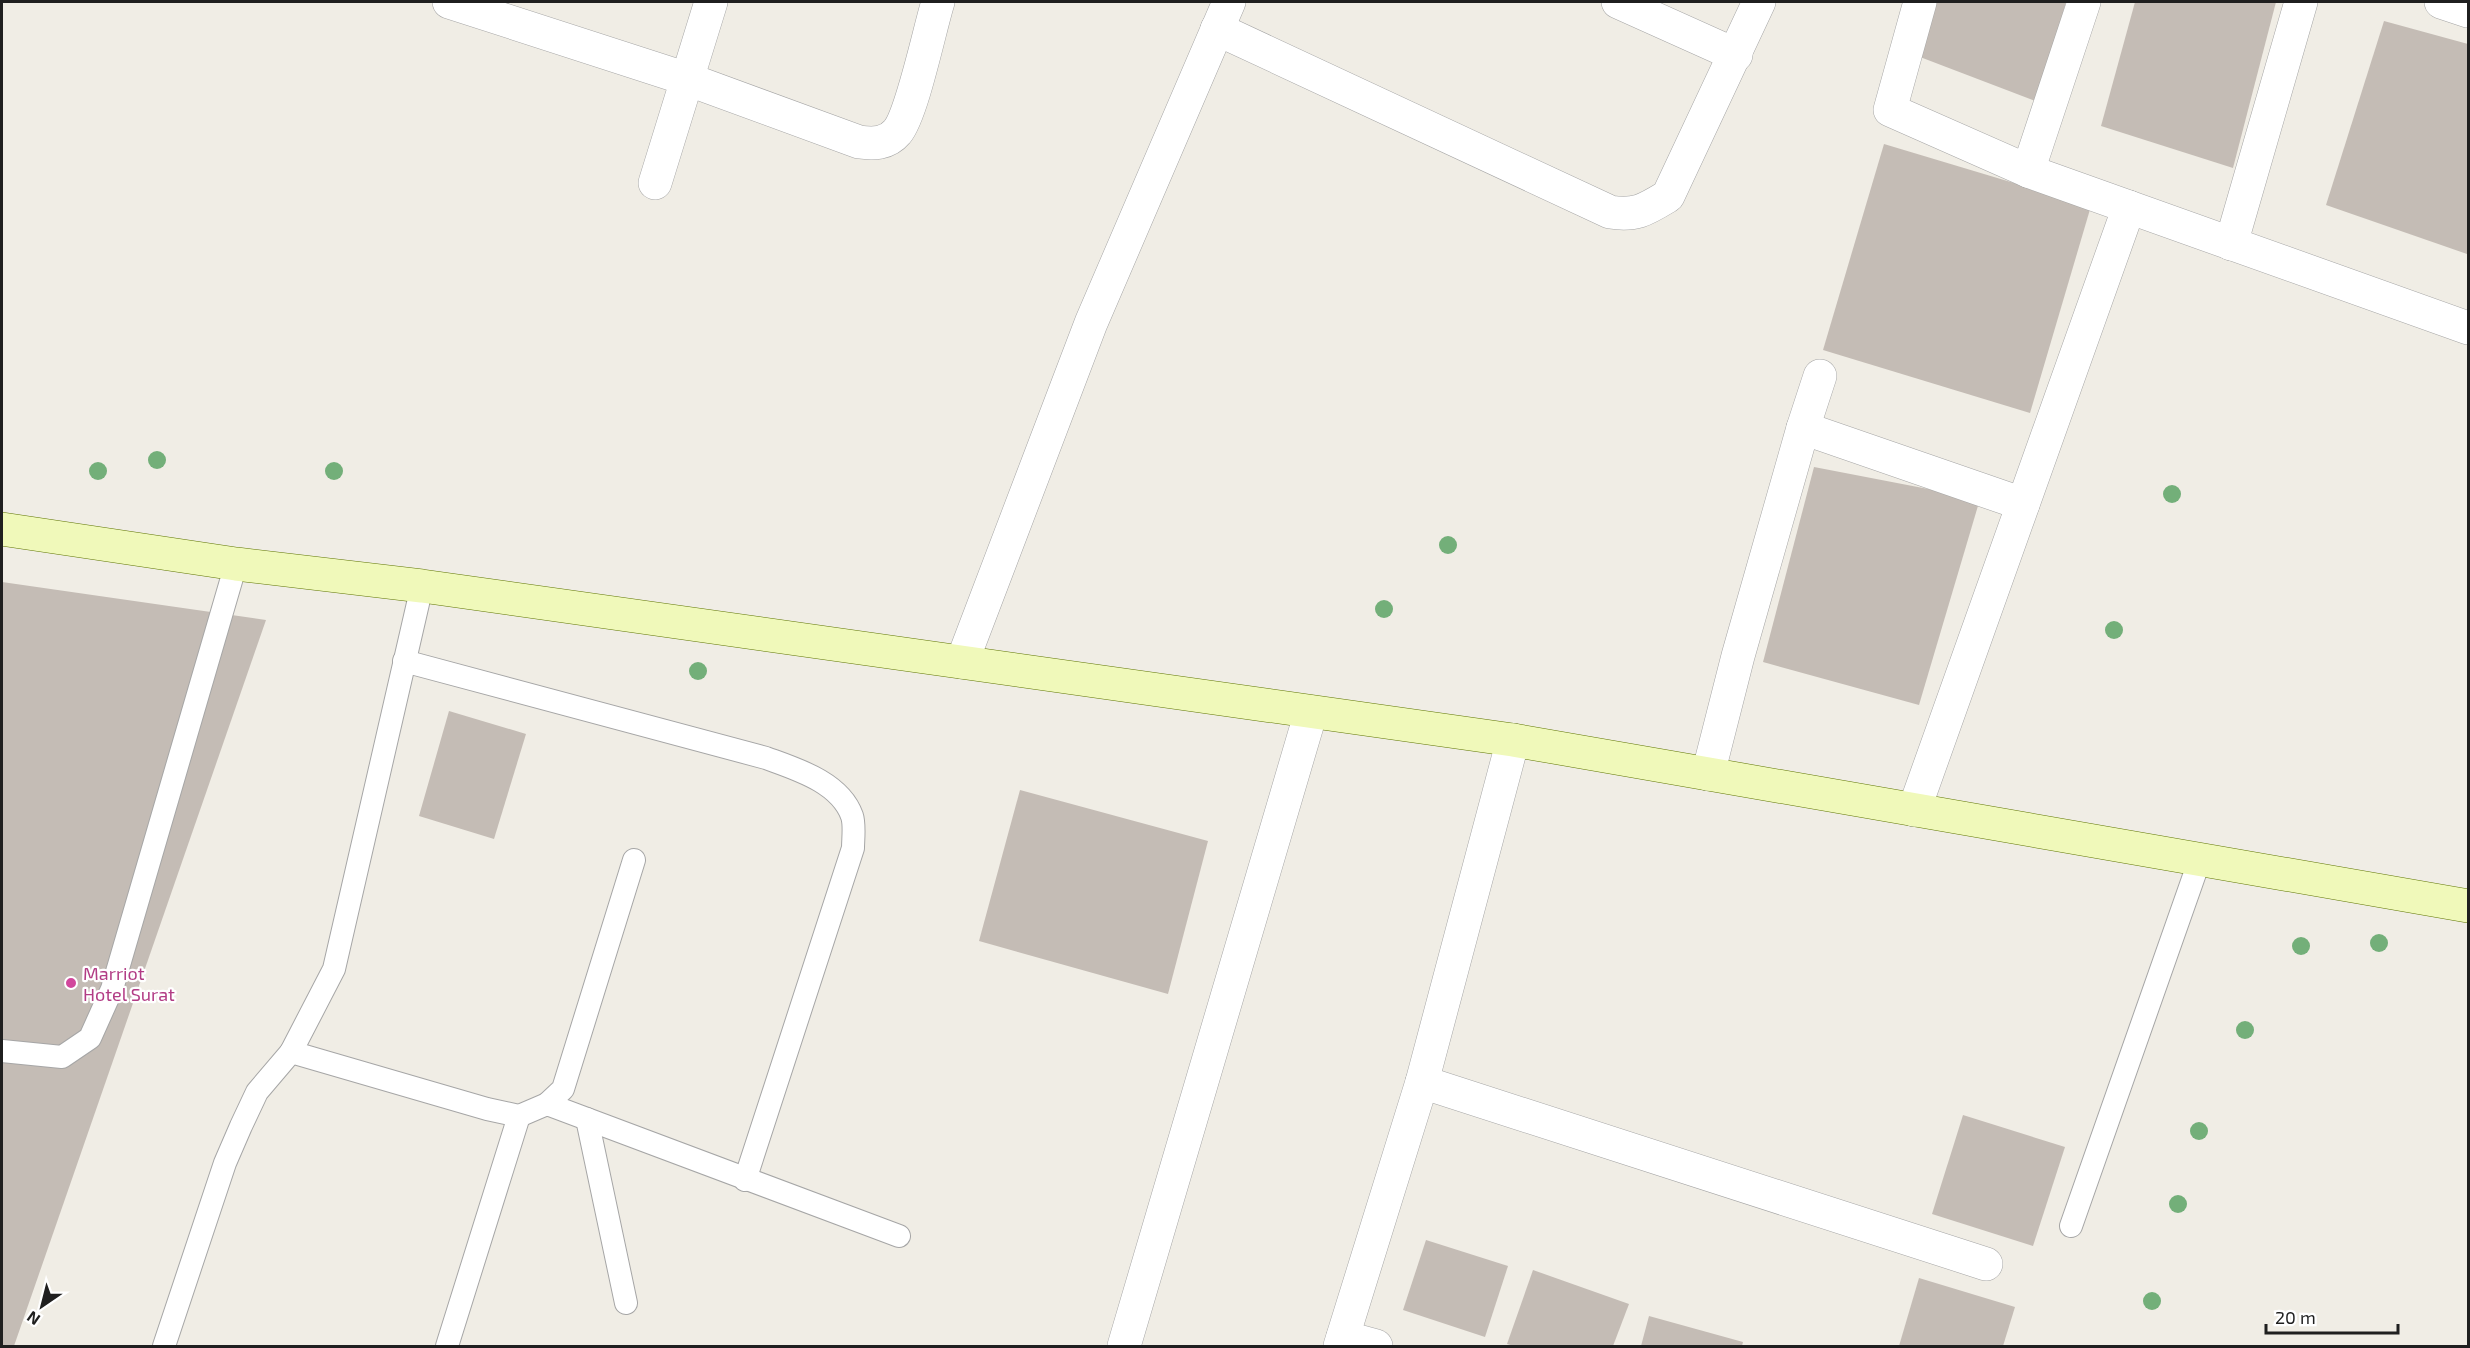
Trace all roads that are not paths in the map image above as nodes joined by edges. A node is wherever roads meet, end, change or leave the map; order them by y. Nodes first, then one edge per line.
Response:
1 (449, 2) edge
2 (711, 2) edge
3 (938, 2) edge
4 (1618, 2) edge
5 (1759, 2) edge
6 (1920, 2) edge
7 (2084, 2) edge
8 (2301, 2) edge
9 (2441, 2) edge
10 (2469, 11) edge
11 (1223, 15) edge
12 (1736, 55) junction
13 (687, 79) junction
14 (2028, 171) junction
15 (655, 183) dead end
16 (2129, 207) junction
17 (2231, 244) junction
18 (2469, 328) edge
19 (1820, 376) dead end
20 (1803, 428) junction
21 (2023, 504) junction
22 (2, 529) edge
23 (236, 564) junction
24 (422, 586) junction
25 (404, 661) junction
26 (962, 662) junction
27 (1311, 712) junction
28 (1513, 740) junction
29 (1708, 774) junction
30 (1914, 810) junction
31 (2200, 859) junction
32 (634, 860) dead end
33 (2469, 906) edge
34 (2, 1051) edge
35 (291, 1052) junction
36 (1422, 1082) junction
37 (547, 1104) junction
38 (519, 1116) junction
39 (587, 1119) junction
40 (745, 1179) junction
41 (2071, 1226) dead end
42 (899, 1236) dead end
43 (1986, 1264) dead end
44 (626, 1303) dead end
45 (1341, 1342) edge
46 (164, 1347) edge
47 (447, 1347) edge
48 (1124, 1347) edge
49 (1376, 1347) edge

1 - 13 street
2 - 13 street
3 - 13 street
4 - 12 street
5 - 12 street
6 - 14 street
7 - 14 street
8 - 17 street
9 - 10 street
11 - 12 street
11 - 26 street
13 - 15 street
14 - 16 street
16 - 17 street
16 - 21 street
17 - 18 street
19 - 20 street
20 - 21 street
20 - 29 street
21 - 30 street
22 - 23 street
23 - 24 street
23 - 34 lane
24 - 25 lane
24 - 26 street
25 - 35 lane
25 - 40 lane
26 - 27 street
27 - 28 street
27 - 48 street
28 - 29 street
28 - 36 street
29 - 30 street
30 - 31 street
31 - 33 street
31 - 41 lane
32 - 37 lane
35 - 38 lane
35 - 46 lane
36 - 43 street
36 - 45 street
37 - 38 lane
37 - 39 lane
38 - 47 lane
39 - 40 lane
39 - 44 lane
40 - 42 lane
45 - 49 street

